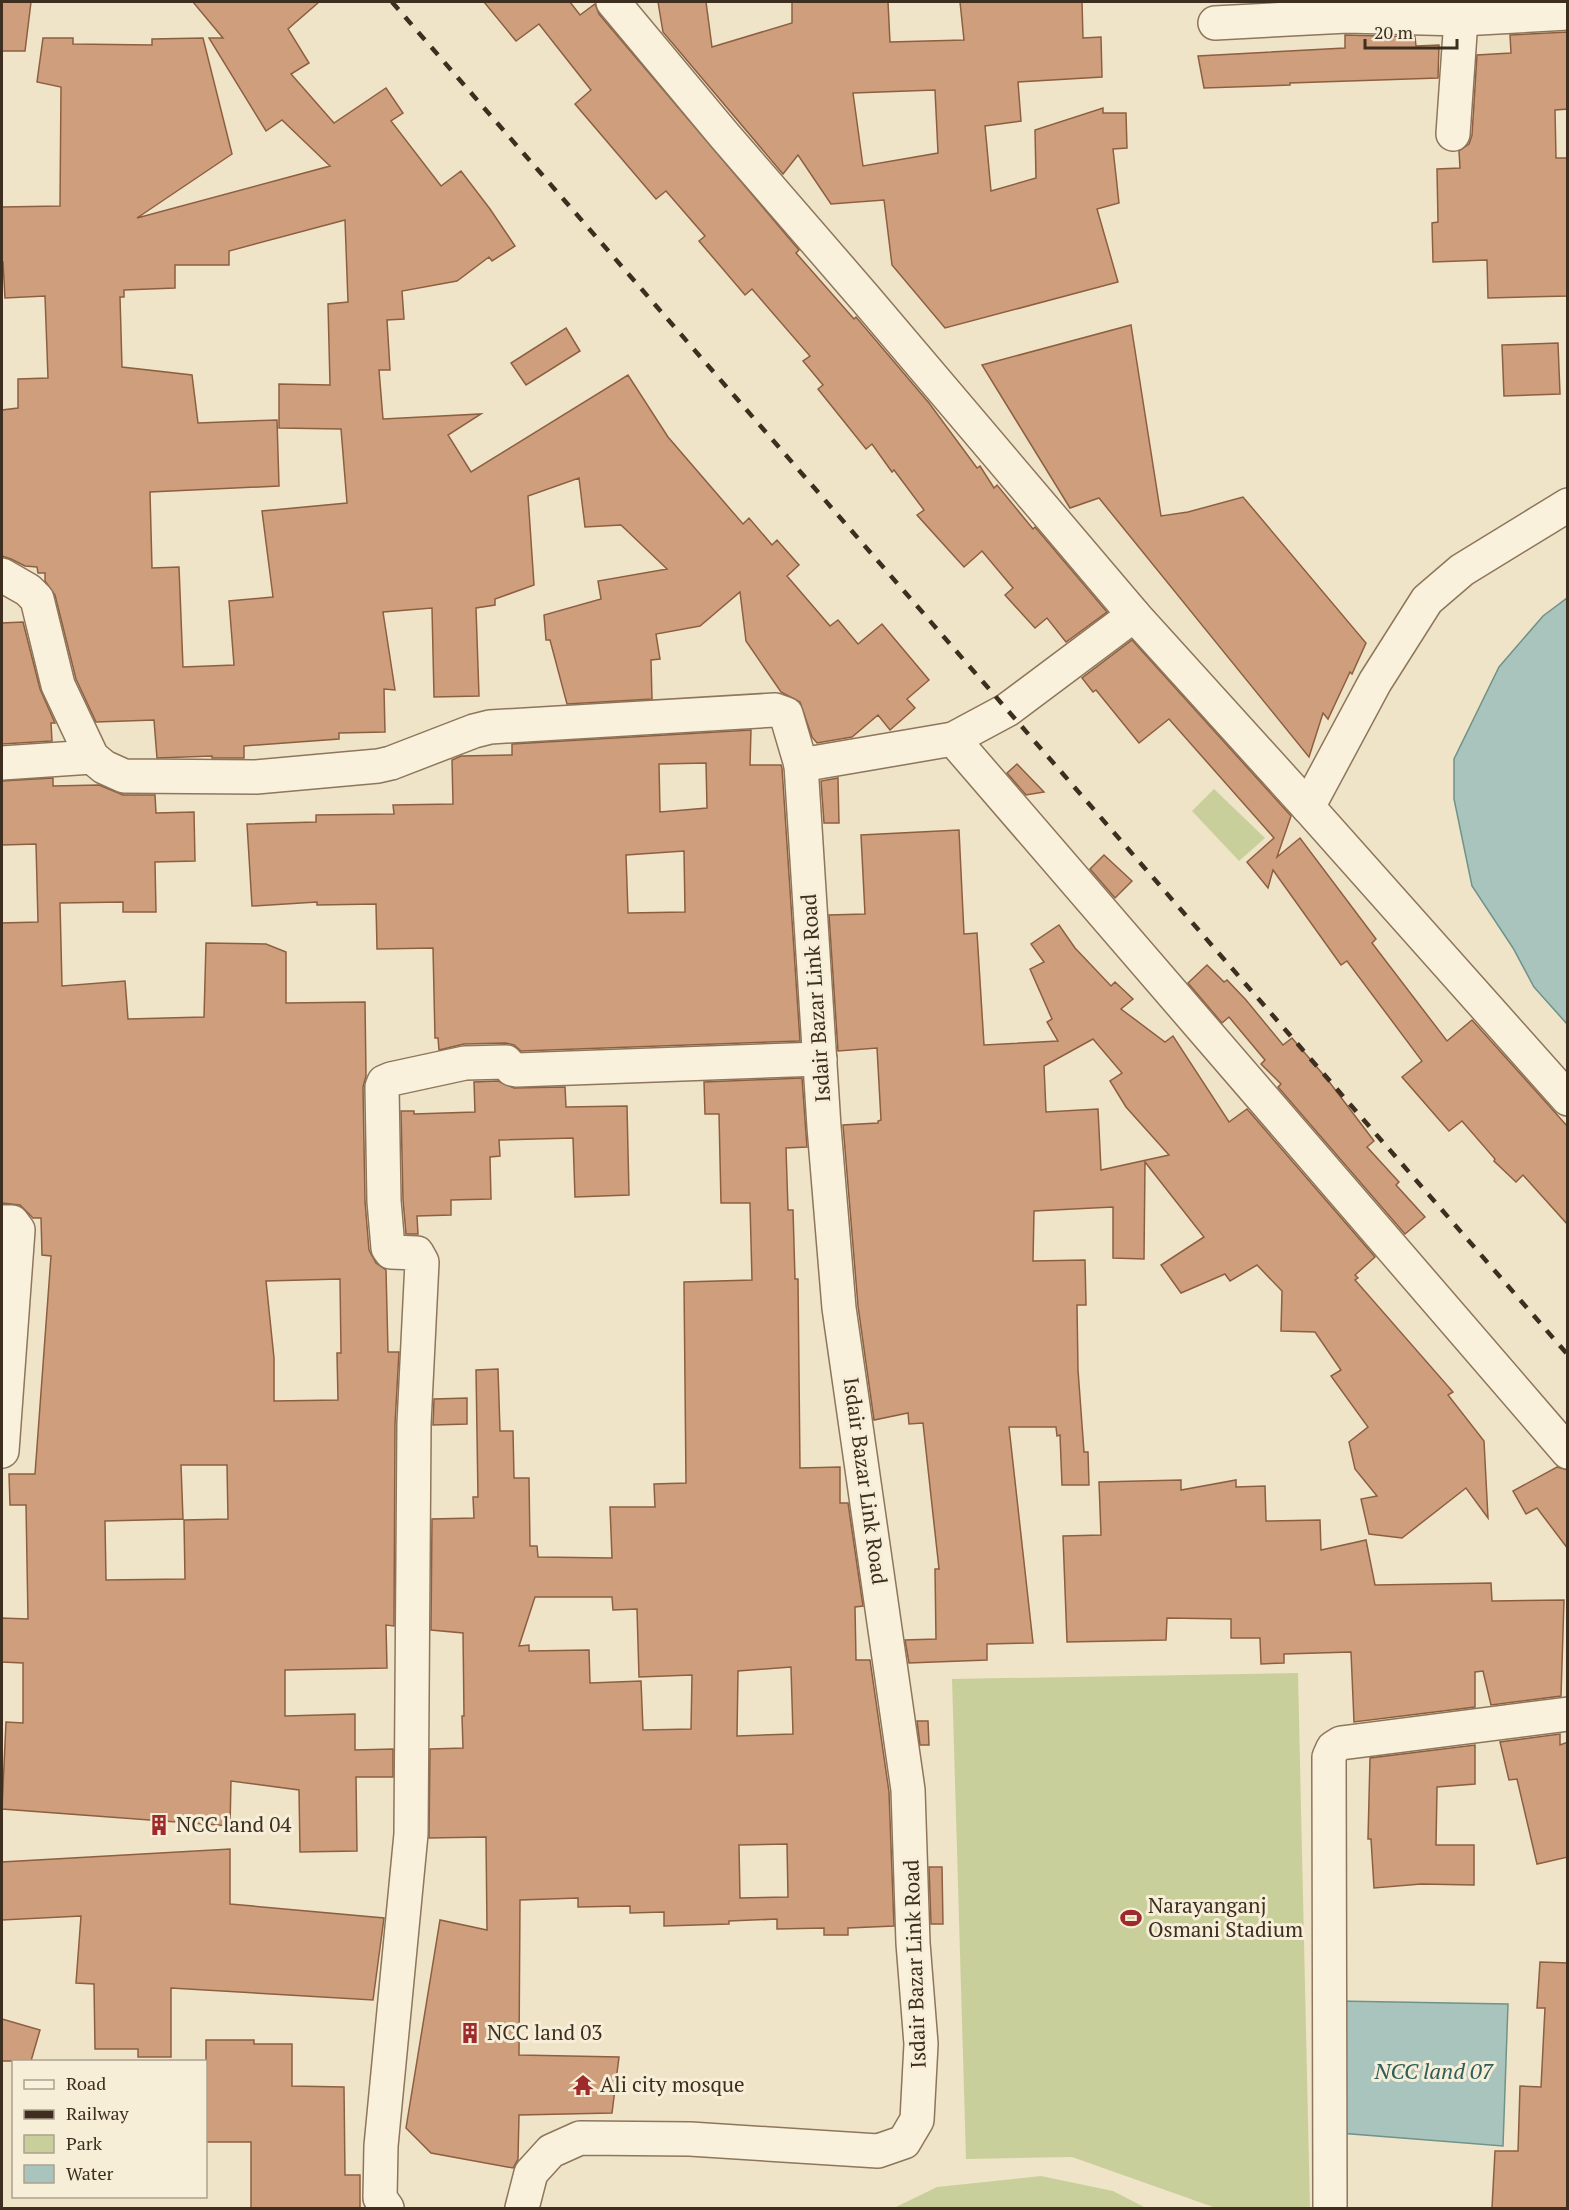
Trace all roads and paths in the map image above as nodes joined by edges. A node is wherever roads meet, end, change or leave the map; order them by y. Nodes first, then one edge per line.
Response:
1 (613, 2) edge
2 (1568, 13) edge
3 (1461, 19) junction
4 (1215, 23) dead end
5 (1453, 134) dead end
6 (1568, 505) edge
7 (2, 576) edge
8 (1134, 615) junction
9 (953, 738) junction
10 (92, 757) junction
11 (2, 763) edge
12 (801, 765) junction
13 (1308, 807) junction
14 (820, 1059) junction
15 (1568, 1099) edge
16 (2, 1222) edge
17 (2, 1451) edge
18 (1568, 1452) edge
19 (1568, 1714) edge
20 (387, 2208) edge
21 (522, 2208) edge
22 (1330, 2208) edge

1 - 8 street
2 - 3 street
3 - 4 street
3 - 5 street
6 - 13 street
7 - 10 street
8 - 9 street
8 - 13 street
9 - 12 street
9 - 18 street
10 - 11 street
10 - 12 street, Isdair Bazar Link Road
12 - 14 street, Isdair Bazar Link Road
13 - 15 street
14 - 20 street
14 - 21 street, Isdair Bazar Link Road
16 - 17 street
19 - 22 street

